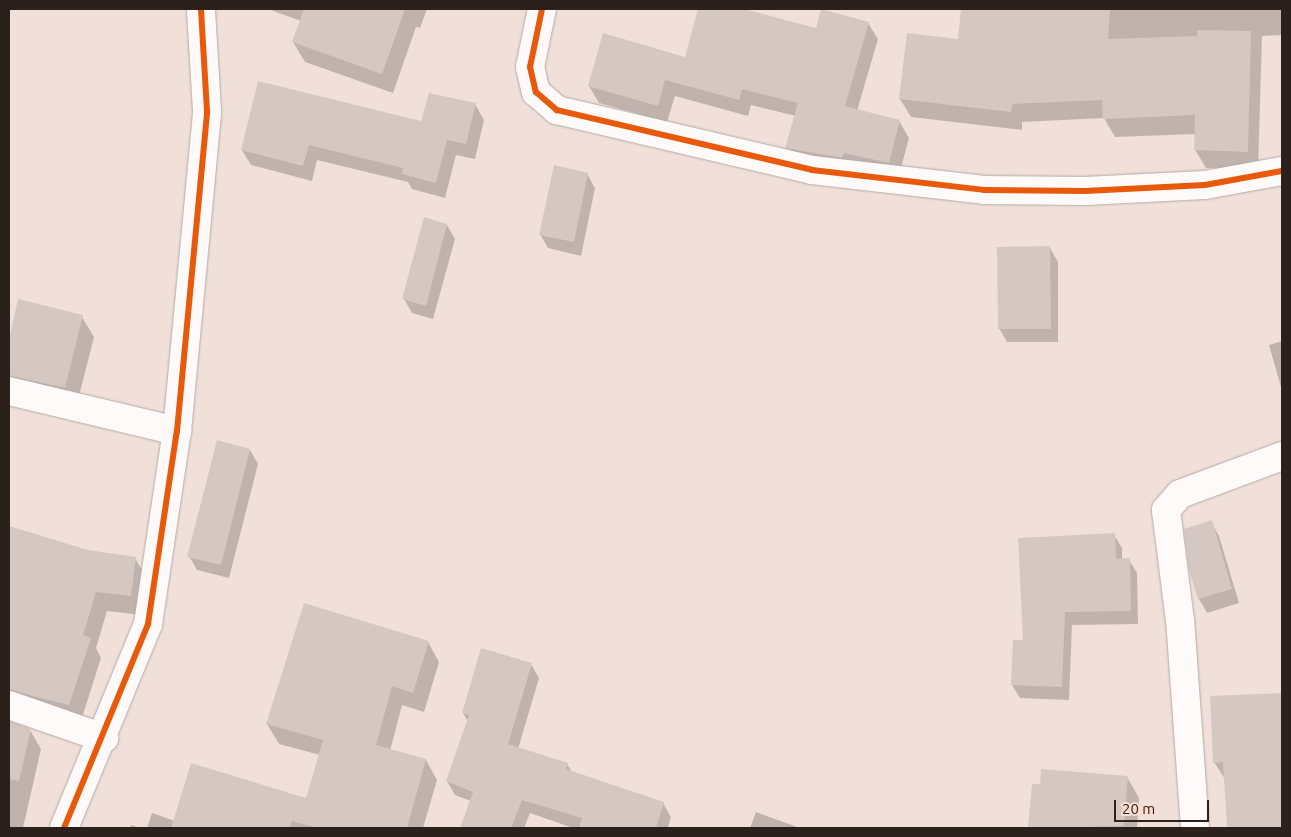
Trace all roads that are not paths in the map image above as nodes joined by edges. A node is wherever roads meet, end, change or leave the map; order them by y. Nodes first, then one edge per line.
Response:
1 (201, 9) edge
2 (542, 9) edge
3 (1282, 171) edge
4 (9, 391) edge
5 (177, 431) junction
6 (1282, 456) edge
7 (9, 705) edge
8 (104, 738) junction
9 (64, 828) edge
10 (1195, 828) edge

1 - 5 street
2 - 3 street
4 - 5 street
5 - 8 street
6 - 10 street
7 - 8 street
8 - 9 street

